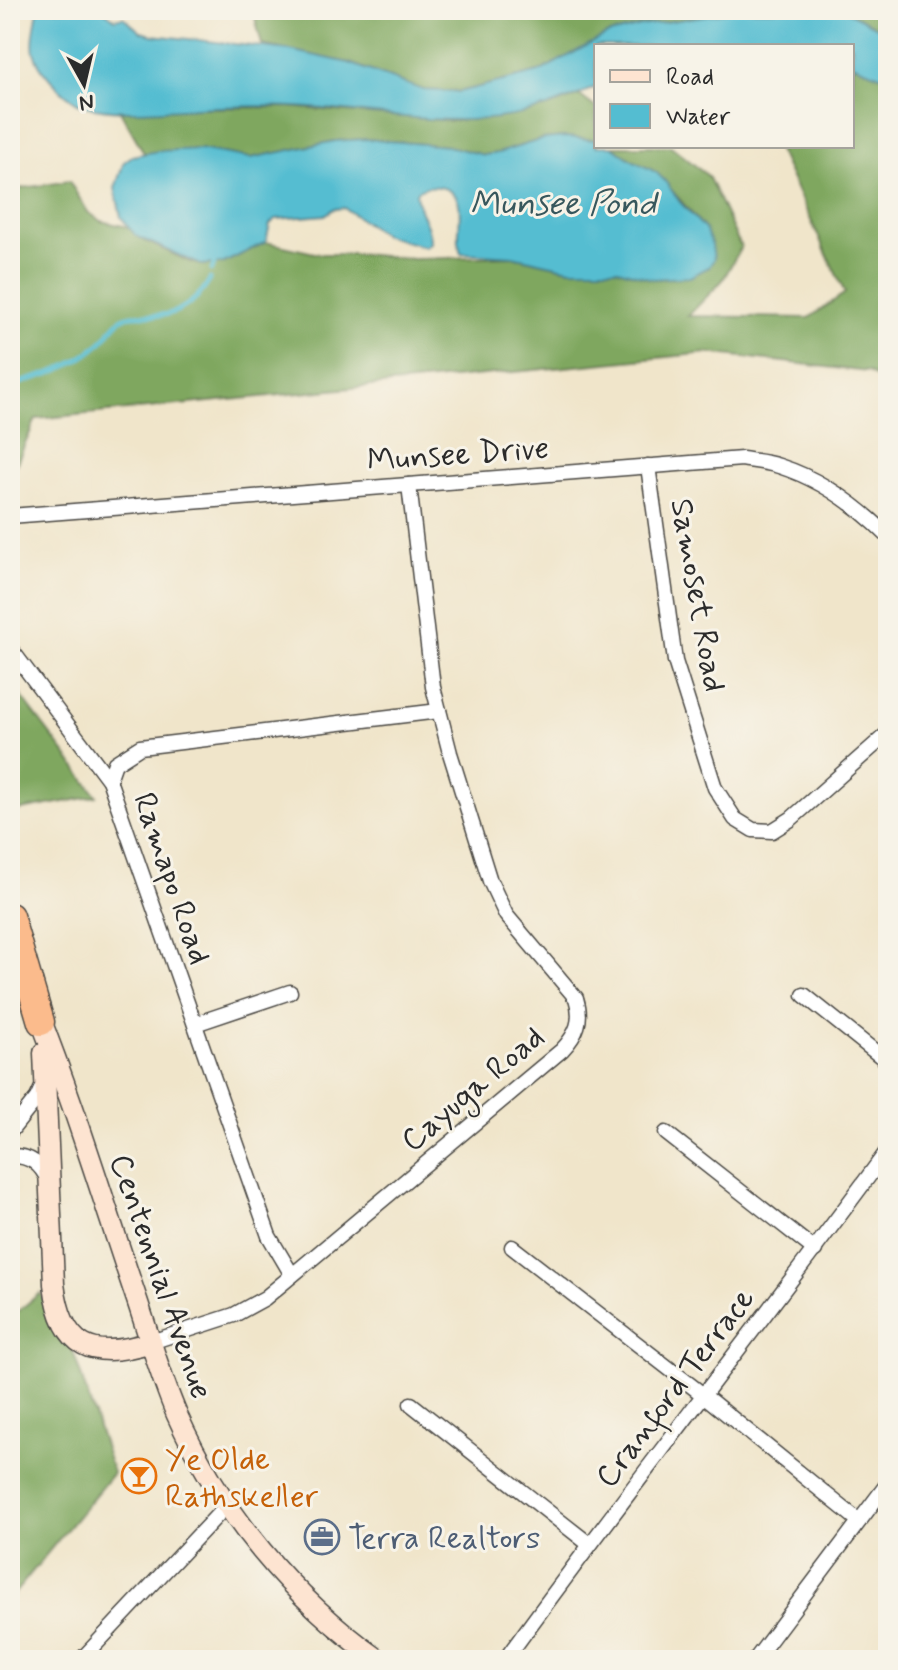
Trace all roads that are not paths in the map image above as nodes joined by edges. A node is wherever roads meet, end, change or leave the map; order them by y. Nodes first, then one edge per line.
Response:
1 (648, 466) junction
2 (409, 485) junction
3 (10, 516) edge
4 (888, 536) edge
5 (10, 648) edge
6 (439, 711) junction
7 (888, 733) edge
8 (109, 780) junction
9 (10, 916) edge
10 (10, 947) edge
11 (10, 968) edge
12 (290, 992) dead end
13 (804, 995) dead end
14 (41, 1022) junction
15 (195, 1024) junction
16 (888, 1062) edge
17 (46, 1079) junction
18 (10, 1132) edge
19 (666, 1133) dead end
20 (888, 1150) edge
21 (10, 1156) edge
22 (51, 1186) junction
23 (512, 1247) dead end
24 (815, 1250) junction
25 (292, 1275) junction
26 (151, 1342) junction
27 (702, 1394) junction
28 (411, 1404) dead end
29 (888, 1483) edge
30 (228, 1504) junction
31 (859, 1521) junction
32 (589, 1544) junction
33 (369, 1657) edge
34 (81, 1660) edge
35 (505, 1660) edge
36 (755, 1660) edge

1 - 2 street, Munsee Drive
1 - 4 street, Munsee Drive
1 - 7 street, Samoset Road
2 - 3 street, Munsee Drive
2 - 6 street, Cayuga Road
5 - 8 street
6 - 8 street, Ramapo Road
6 - 25 street, Cayuga Road
8 - 15 street, Ramapo Road
9 - 14 highway
10 - 14 main road, Centennial Avenue
11 - 14 highway
12 - 15 street
13 - 16 street
14 - 17 main road
14 - 26 main road, Centennial Avenue
15 - 25 street, Ramapo Road
17 - 18 street
17 - 22 main road
19 - 24 street
20 - 24 street, Cranford Terrace
21 - 22 street
22 - 26 main road
23 - 27 street
24 - 27 street, Cranford Terrace
25 - 26 street, Cayuga Road
26 - 30 main road, Centennial Avenue
27 - 31 street
27 - 32 street, Cranford Terrace
28 - 32 street
29 - 31 street
30 - 33 main road, Centennial Avenue
30 - 34 street
31 - 36 street
32 - 35 street, Cranford Terrace

